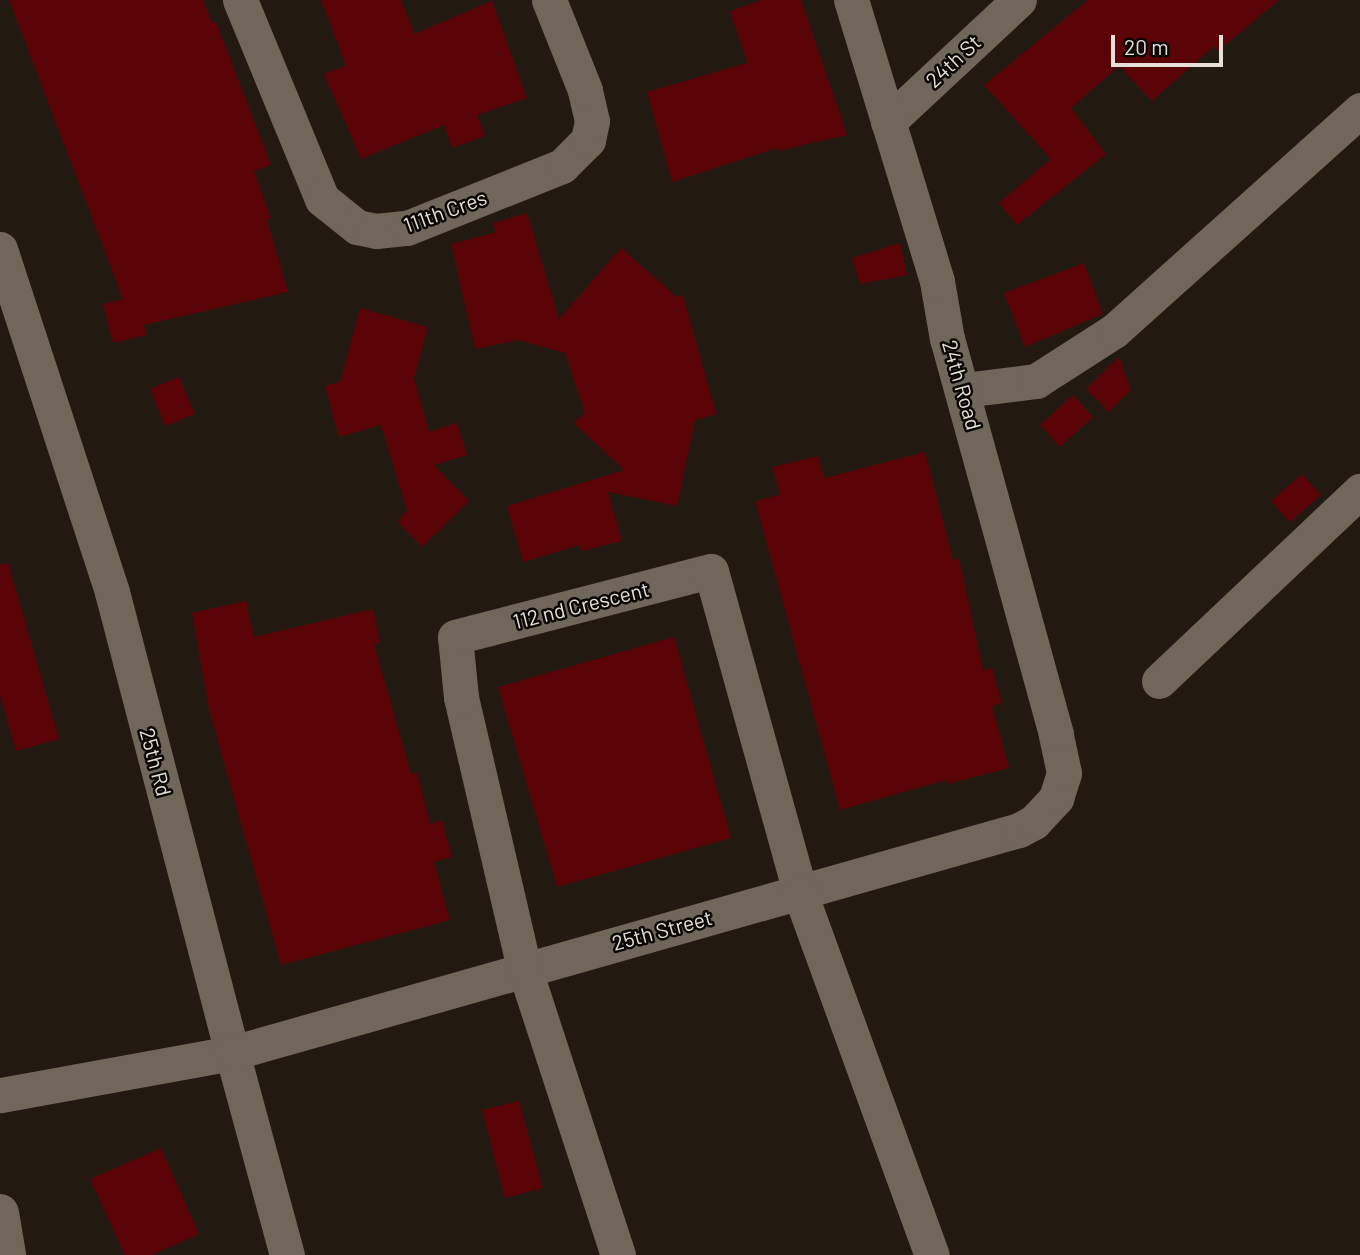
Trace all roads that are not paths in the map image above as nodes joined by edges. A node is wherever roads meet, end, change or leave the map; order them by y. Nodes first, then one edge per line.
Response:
1 (240, 0) edge
2 (549, 0) edge
3 (851, 0) edge
4 (1019, 0) edge
5 (1360, 110) edge
6 (888, 122) junction
7 (0, 249) edge
8 (964, 390) junction
9 (1360, 491) edge
10 (1159, 681) dead end
11 (1063, 773) joint
12 (800, 893) junction
13 (524, 968) junction
14 (232, 1053) junction
15 (0, 1095) edge
16 (0, 1213) edge
17 (7, 1255) edge
18 (287, 1255) edge
19 (618, 1255) edge
20 (932, 1255) edge

1 - 2 street, 111th Cres
3 - 6 street, 24th Road
4 - 6 street, 24th St
5 - 8 street
6 - 8 street, 24th Road
7 - 14 street, 25th Rd
8 - 11 street, 24th Road
9 - 10 street
11 - 12 street, 25th Street
12 - 13 street, 25th Street
12 - 13 street, 112 nd Crescent
12 - 20 street
13 - 14 street, 25th Street
13 - 19 street
14 - 15 street
14 - 18 street, 25th Rd
16 - 17 street

